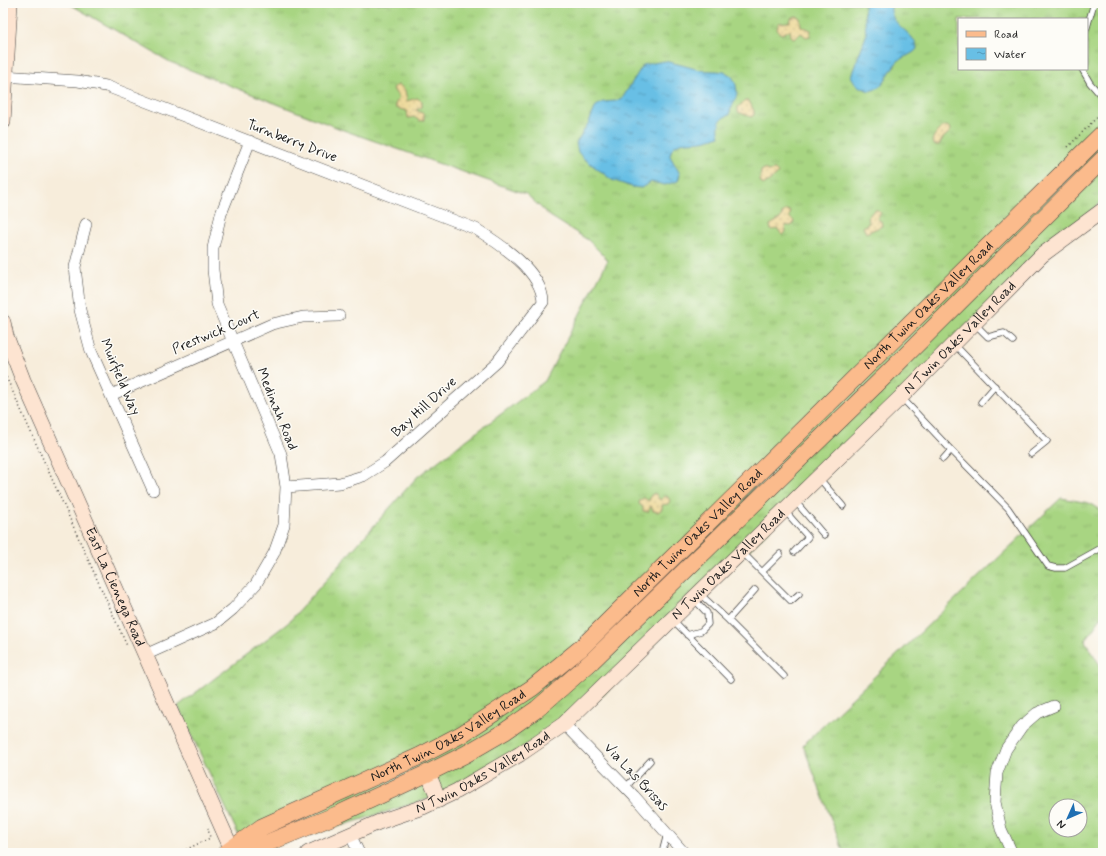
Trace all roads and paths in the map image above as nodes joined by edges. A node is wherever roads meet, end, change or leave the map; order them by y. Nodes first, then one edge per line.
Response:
1 (10, 3) edge
2 (1094, 3) edge
3 (1088, 24) edge
4 (1083, 70) edge
5 (4, 76) edge
6 (1103, 98) edge
7 (1103, 111) edge
8 (3, 122) edge
9 (1103, 134) edge
10 (250, 141) junction
11 (1067, 149) dead end
12 (1103, 159) edge
13 (1103, 210) edge
14 (86, 224) dead end
15 (542, 292) joint
16 (339, 316) dead end
17 (974, 323) junction
18 (4, 332) edge
19 (232, 341) junction
20 (1013, 341) dead end
21 (954, 343) junction
22 (995, 386) junction
23 (111, 395) junction
24 (901, 397) junction
25 (981, 402) dead end
26 (951, 450) junction
27 (1031, 454) dead end
28 (943, 459) dead end
29 (817, 476) junction
30 (286, 487) junction
31 (153, 490) dead end
32 (788, 505) junction
33 (844, 506) dead end
34 (824, 535) dead end
35 (1103, 547) edge
36 (741, 551) junction
37 (794, 552) dead end
38 (780, 554) dead end
39 (762, 572) junction
40 (755, 590) dead end
41 (799, 594) dead end
42 (696, 595) junction
43 (672, 619) junction
44 (728, 620) junction
45 (687, 635) junction
46 (145, 656) junction
47 (784, 676) dead end
48 (732, 679) dead end
49 (1054, 706) dead end
50 (484, 719) junction
51 (564, 724) junction
52 (650, 761) dead end
53 (428, 774) junction
54 (373, 777) junction
55 (626, 787) junction
56 (439, 800) junction
57 (350, 834) junction
58 (667, 834) junction
59 (210, 838) dead end
60 (229, 852) edge
61 (179, 853) edge
62 (308, 853) edge
63 (360, 853) edge
64 (662, 853) edge
65 (684, 853) edge
66 (1012, 853) edge

1 - 5 street
2 - 3 lane
4 - 6 lane
5 - 8 street
5 - 10 street, Turnberry Drive
7 - 11 path
9 - 50 main road, North Twin Oaks Valley Road
10 - 15 street, Turnberry Drive
10 - 19 street, Medinah Road
12 - 53 main road, North Twin Oaks Valley Road
13 - 17 street, N Twin Oaks Valley Road
14 - 23 street, Muirfield Way
15 - 30 street, Bay Hill Drive
16 - 19 street, Prestwick Court
17 - 20 lane
17 - 21 street, N Twin Oaks Valley Road
18 - 46 street, East La Cienega Road
19 - 23 street, Prestwick Court
19 - 30 street, Medinah Road
21 - 22 lane
21 - 24 street, N Twin Oaks Valley Road
22 - 25 lane
22 - 27 lane
23 - 31 street, Muirfield Way
24 - 26 lane
24 - 29 street, N Twin Oaks Valley Road
26 - 28 lane
26 - 35 lane
29 - 32 street, N Twin Oaks Valley Road
29 - 33 lane
30 - 46 street, Medinah Road
32 - 34 lane
32 - 36 street, N Twin Oaks Valley Road
32 - 37 lane
36 - 39 lane
36 - 42 street, N Twin Oaks Valley Road
38 - 39 lane
39 - 41 lane
40 - 44 lane
42 - 43 street, N Twin Oaks Valley Road
42 - 44 lane
42 - 45 lane
43 - 45 lane
43 - 51 street, N Twin Oaks Valley Road
44 - 47 lane
45 - 48 lane
46 - 60 street, East La Cienega Road
49 - 66 street
50 - 53 main road
50 - 54 main road, North Twin Oaks Valley Road
51 - 55 street, Via Las Brisas
51 - 56 street, N Twin Oaks Valley Road
52 - 55 lane
53 - 54 main road
53 - 56 street
53 - 60 main road, North Twin Oaks Valley Road
54 - 60 main road, North Twin Oaks Valley Road
55 - 58 street, Via Las Brisas
56 - 57 street, N Twin Oaks Valley Road
57 - 62 street, N Twin Oaks Valley Road
57 - 63 street
58 - 64 lane
58 - 65 street, Via Las Brisas
59 - 61 path

